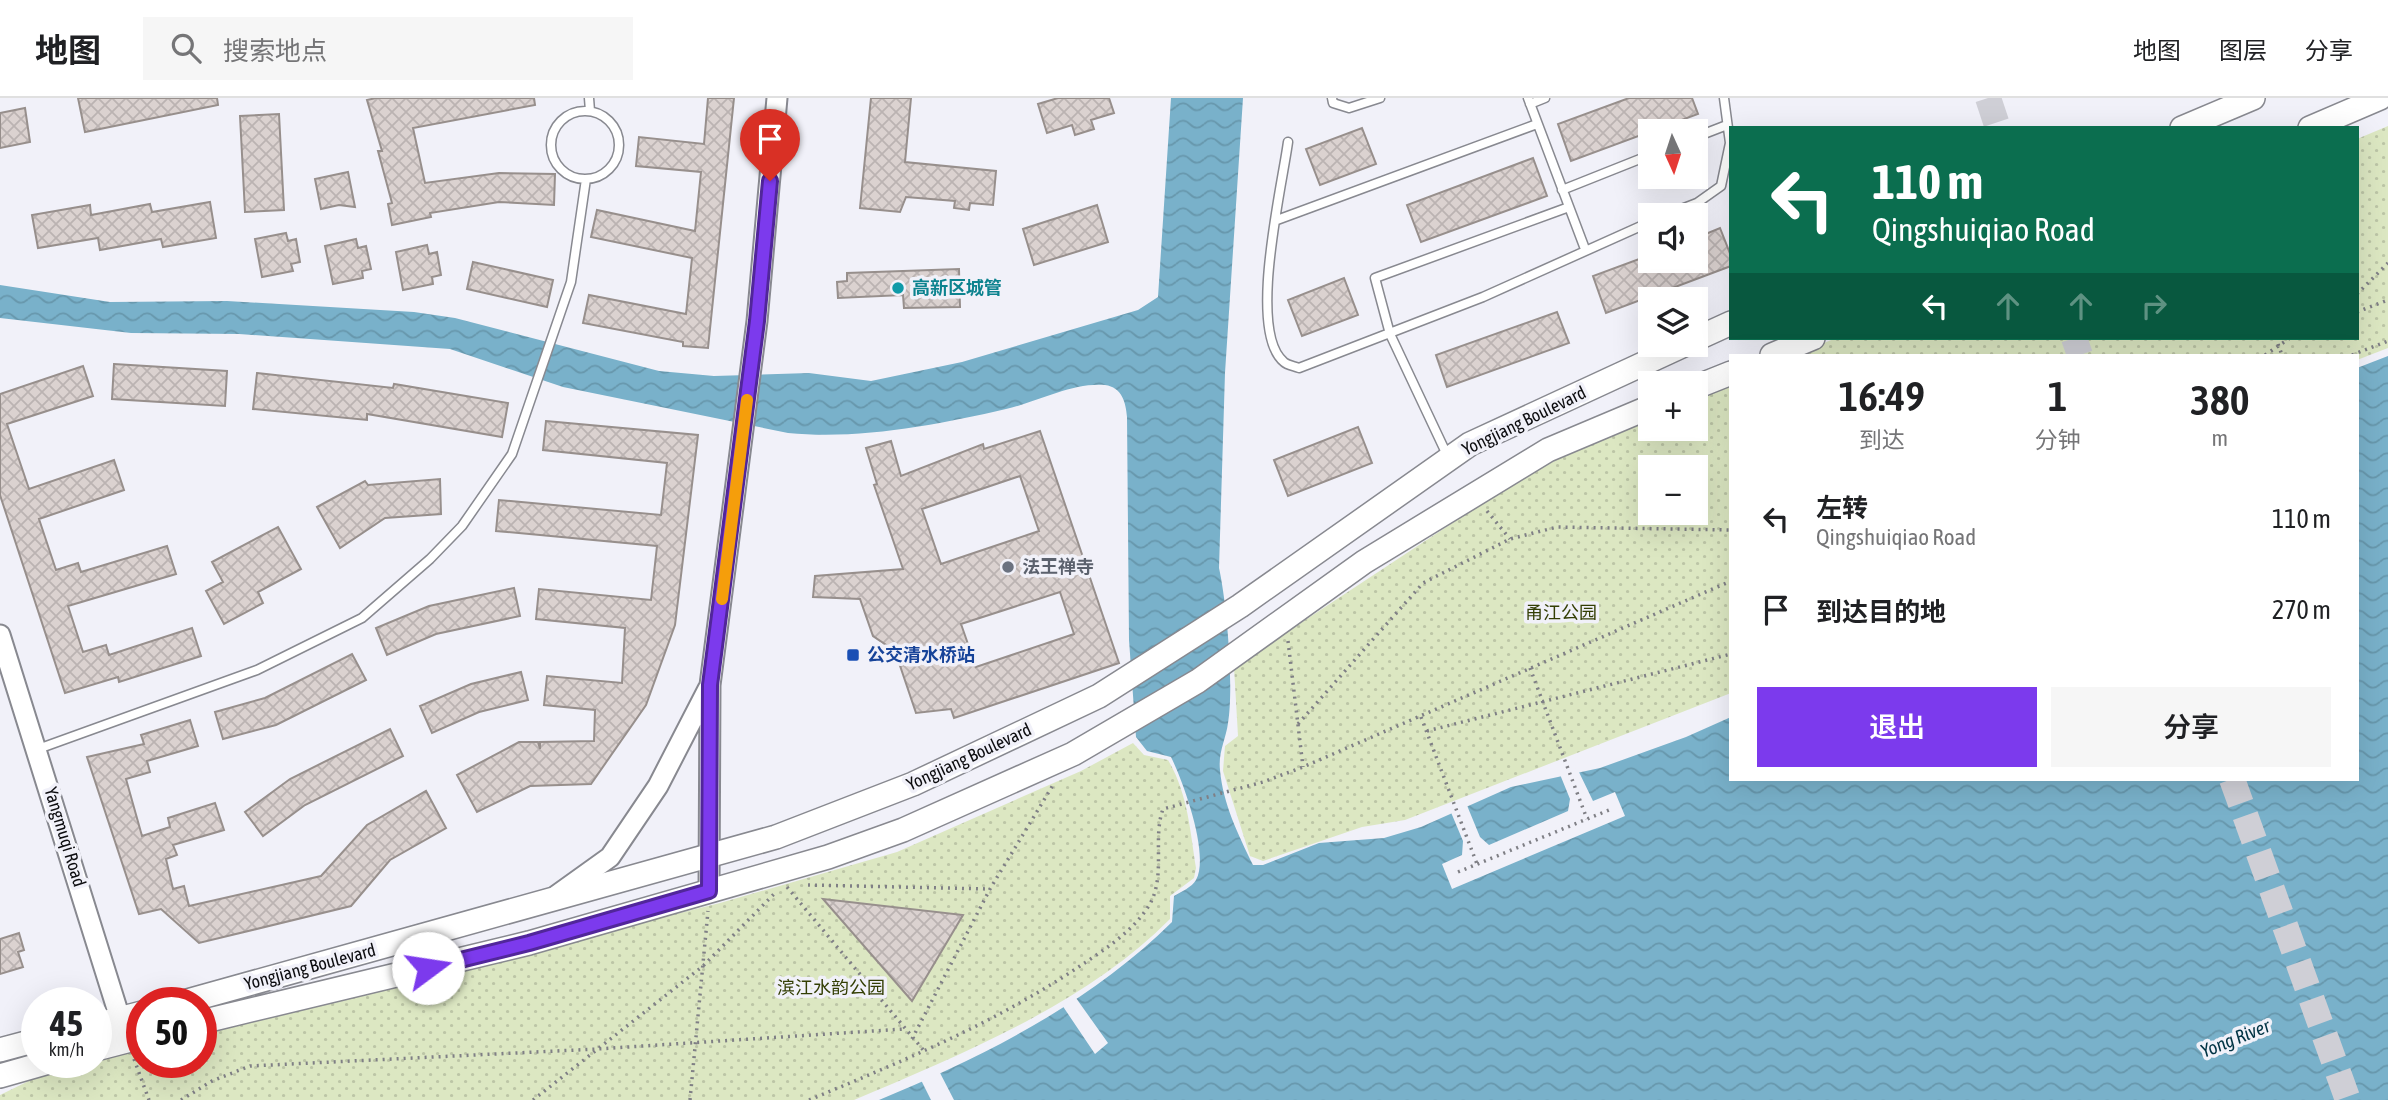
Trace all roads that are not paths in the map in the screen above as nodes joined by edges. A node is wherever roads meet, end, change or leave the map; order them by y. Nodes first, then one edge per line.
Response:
1 (589, 98) edge
2 (777, 98) edge
3 (1332, 98) edge
4 (1380, 98) edge
5 (1545, 98) edge
6 (1724, 98) edge
7 (2253, 98) edge
8 (2380, 98) edge
9 (1529, 101) edge
10 (590, 111) junction
11 (1537, 124) junction
12 (1727, 125) junction
13 (2187, 126) edge
14 (2315, 126) edge
15 (1708, 132) edge
16 (1729, 137) edge
17 (1288, 142) dead end
18 (1729, 148) edge
19 (1638, 160) edge
20 (586, 179) junction
21 (1562, 190) junction
22 (1697, 203) edge
23 (1569, 207) junction
24 (1277, 220) junction
25 (1638, 227) edge
26 (1585, 249) junction
27 (1729, 324) edge
28 (1390, 334) junction
29 (1708, 334) edge
30 (1808, 340) edge
31 (1774, 354) edge
32 (1658, 357) edge
33 (1729, 374) edge
34 (1708, 382) edge
35 (1638, 412) edge
36 (1450, 460) junction
37 (0, 635) edge
38 (710, 685) junction
39 (38, 749) junction
40 (709, 856) junction
41 (709, 891) junction
42 (550, 900) junction
43 (217, 993) edge
44 (126, 1007) edge
45 (217, 1018) edge
46 (21, 1044) edge
47 (0, 1050) edge
48 (21, 1070) edge
49 (0, 1076) edge

1 - 10 lane
2 - 38 street
3 - 4 lane
5 - 9 lane
6 - 12 lane
7 - 13 main road
8 - 14 main road
9 - 11 lane
10 - 20 lane
10 - 20 lane
11 - 21 lane
11 - 24 lane
12 - 15 lane
12 - 16 lane
17 - 24 lane
18 - 22 lane
19 - 21 lane
20 - 39 lane
21 - 23 lane
23 - 26 lane
23 - 28 lane
24 - 28 lane
25 - 26 lane
26 - 28 lane
27 - 29 main road
28 - 36 lane
30 - 31 main road
32 - 36 main road, Yongjiang Boulevard
33 - 34 main road
35 - 41 main road, Yongjiang Boulevard
36 - 40 main road, Yongjiang Boulevard
37 - 39 street, Yangmuqi Road
38 - 40 street
38 - 42 street
39 - 44 street, Yangmuqi Road
40 - 41 street
40 - 42 main road, Yongjiang Boulevard
41 - 45 main road, Yongjiang Boulevard
42 - 43 main road, Yongjiang Boulevard
46 - 47 main road
48 - 49 main road

